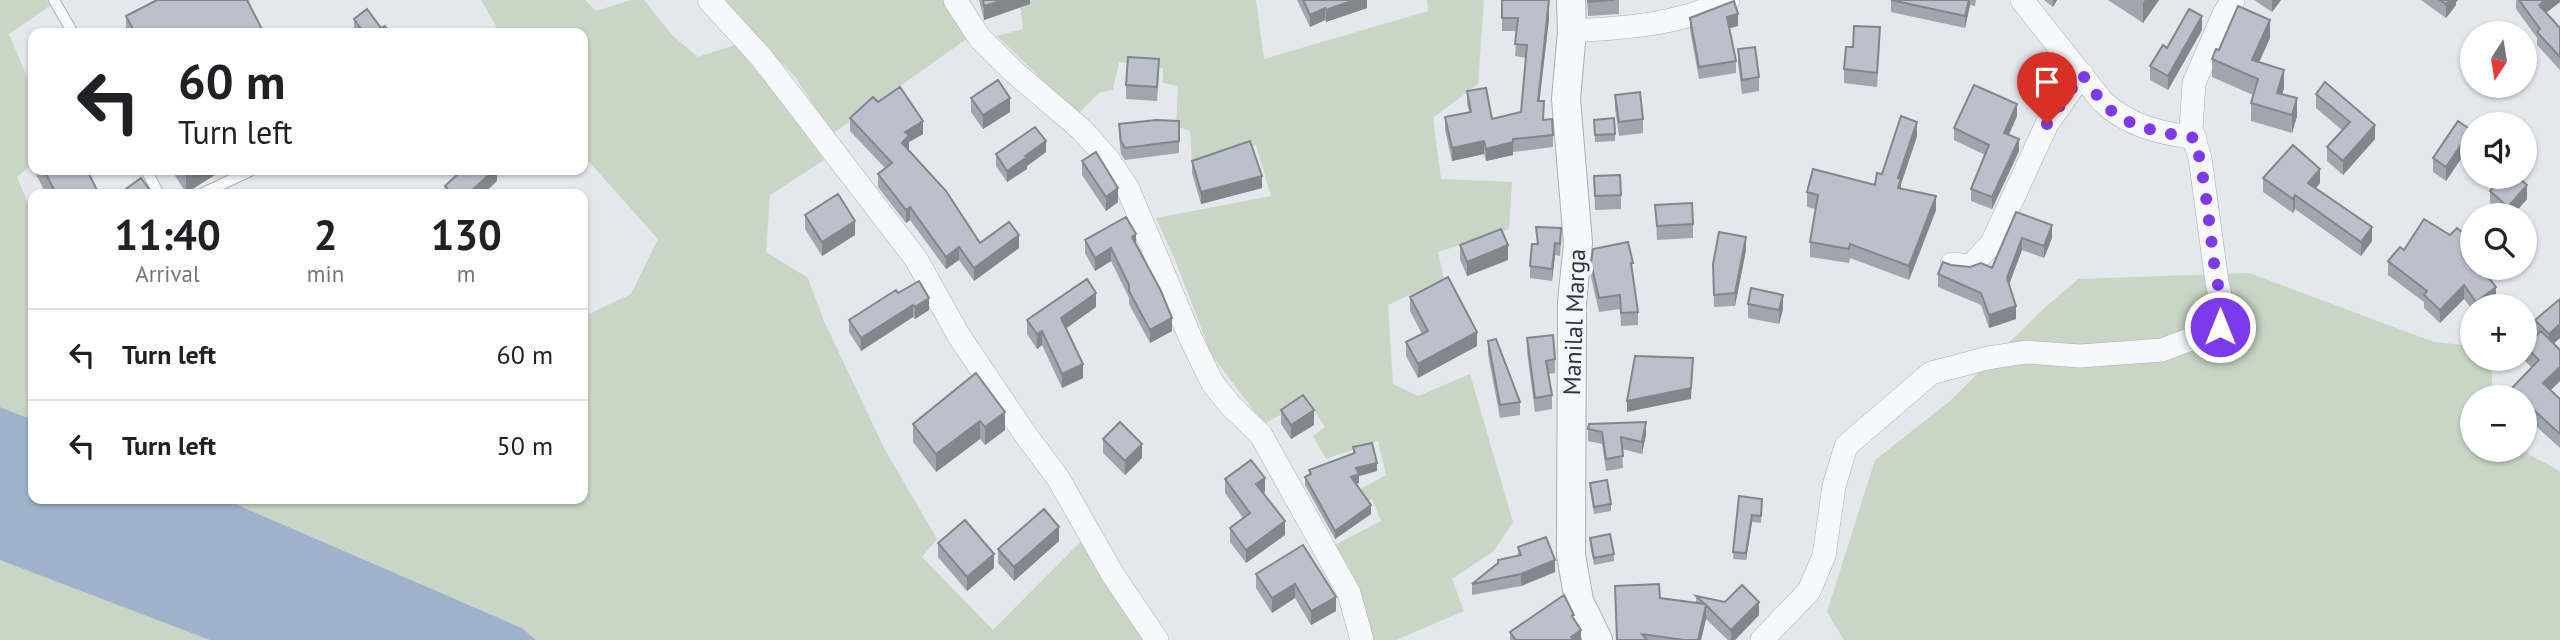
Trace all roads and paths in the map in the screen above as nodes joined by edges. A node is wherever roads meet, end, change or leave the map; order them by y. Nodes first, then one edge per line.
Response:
1 (54, 0) edge
2 (709, 0) edge
3 (955, 0) edge
4 (1571, 0) edge
5 (1728, 0) edge
6 (2022, 0) edge
7 (2233, 0) edge
8 (70, 28) edge
9 (1573, 31) junction
10 (2082, 74) junction
11 (2195, 138) junction
12 (241, 175) edge
13 (212, 189) edge
14 (1952, 264) edge
15 (1157, 640) edge
16 (1362, 640) edge
17 (1598, 640) edge
18 (1762, 640) edge

1 - 8 lane
2 - 15 street
3 - 16 street
4 - 9 street, Manilal Marga
5 - 9 street
6 - 10 street
7 - 11 street
9 - 17 street, Manilal Marga
10 - 11 street
10 - 14 street
11 - 18 street
12 - 13 lane

